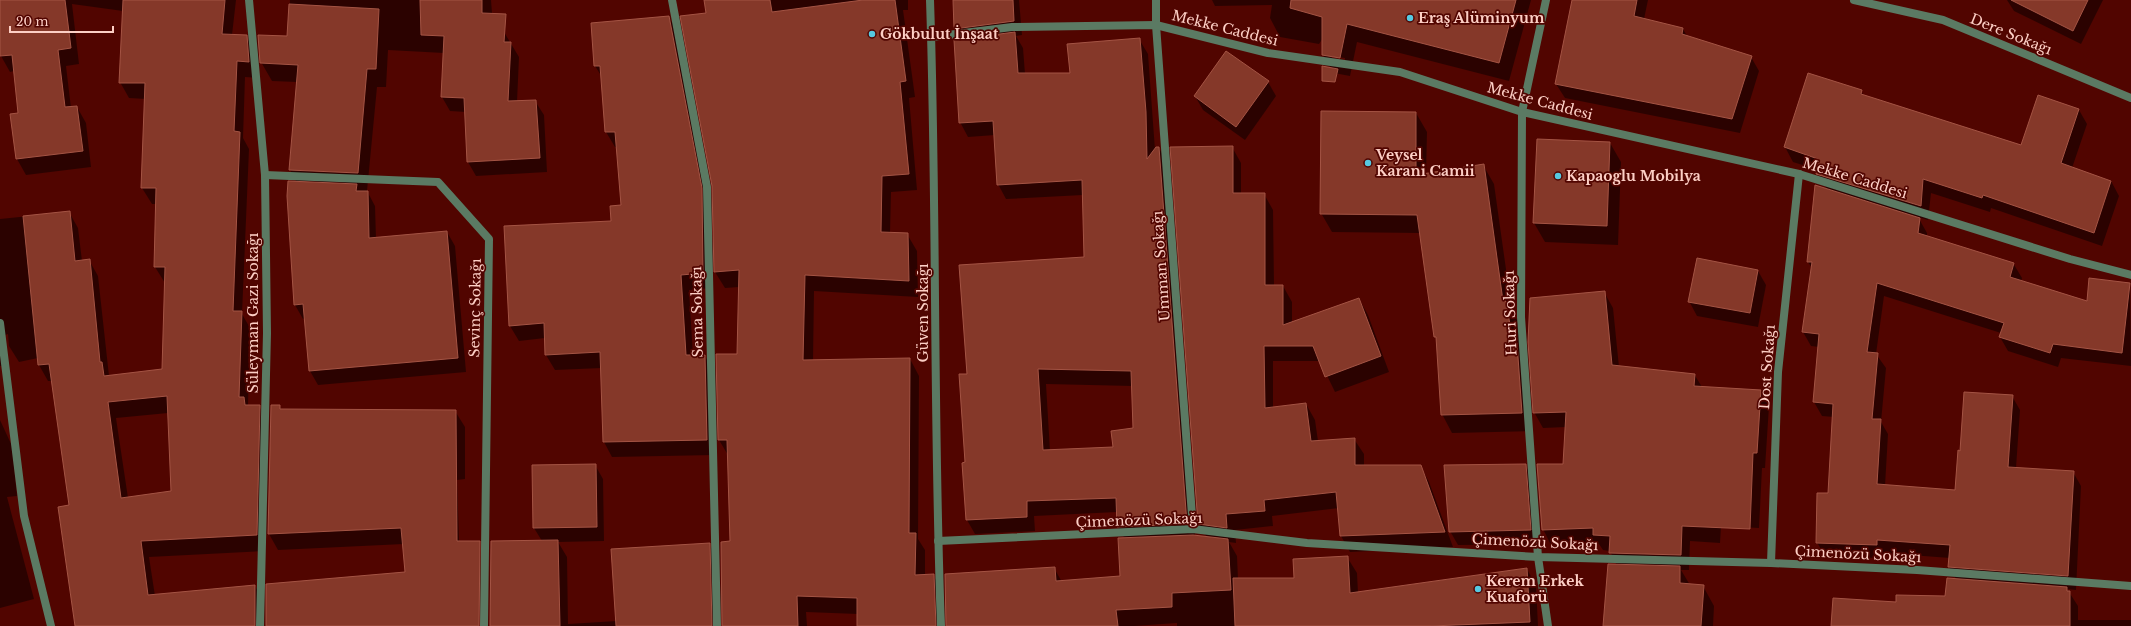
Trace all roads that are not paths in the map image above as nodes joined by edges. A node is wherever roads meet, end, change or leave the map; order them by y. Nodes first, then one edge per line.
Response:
1 (249, 0) edge
2 (672, 0) edge
3 (930, 0) edge
4 (1156, 0) edge
5 (1546, 0) edge
6 (1854, 0) edge
7 (1156, 25) junction
8 (932, 37) junction
9 (2131, 98) edge
10 (1522, 112) junction
11 (1799, 174) junction
12 (266, 176) junction
13 (2131, 275) edge
14 (0, 323) edge
15 (1193, 529) junction
16 (938, 541) junction
17 (1538, 557) junction
18 (1771, 563) junction
19 (2131, 586) edge
20 (51, 626) edge
21 (260, 626) edge
22 (484, 626) edge
23 (717, 626) edge
24 (941, 626) edge
25 (1548, 626) edge

1 - 12 street, Süleyman Gazi Sokağı
2 - 23 street, Sema Sokağı
3 - 8 street, Güven Sokağı
4 - 7 street, Umman Sokağı
5 - 10 street, Huri Sokağı
6 - 9 street, Dere Sokağı
7 - 8 street, Mekke Caddesi
7 - 10 street, Mekke Caddesi
7 - 15 street, Umman Sokağı
8 - 16 street, Güven Sokağı
10 - 11 street, Mekke Caddesi
10 - 17 street, Huri Sokağı
11 - 13 street, Mekke Caddesi
11 - 18 street, Dost Sokağı
12 - 21 street, Süleyman Gazi Sokağı
12 - 22 street, Sevinç Sokağı
14 - 20 street
15 - 16 street, Çimenözü Sokağı
15 - 17 street, Çimenözü Sokağı
16 - 24 street, Güven Sokağı
17 - 18 street, Çimenözü Sokağı
17 - 25 street, Huri Sokağı
18 - 19 street, Çimenözü Sokağı

